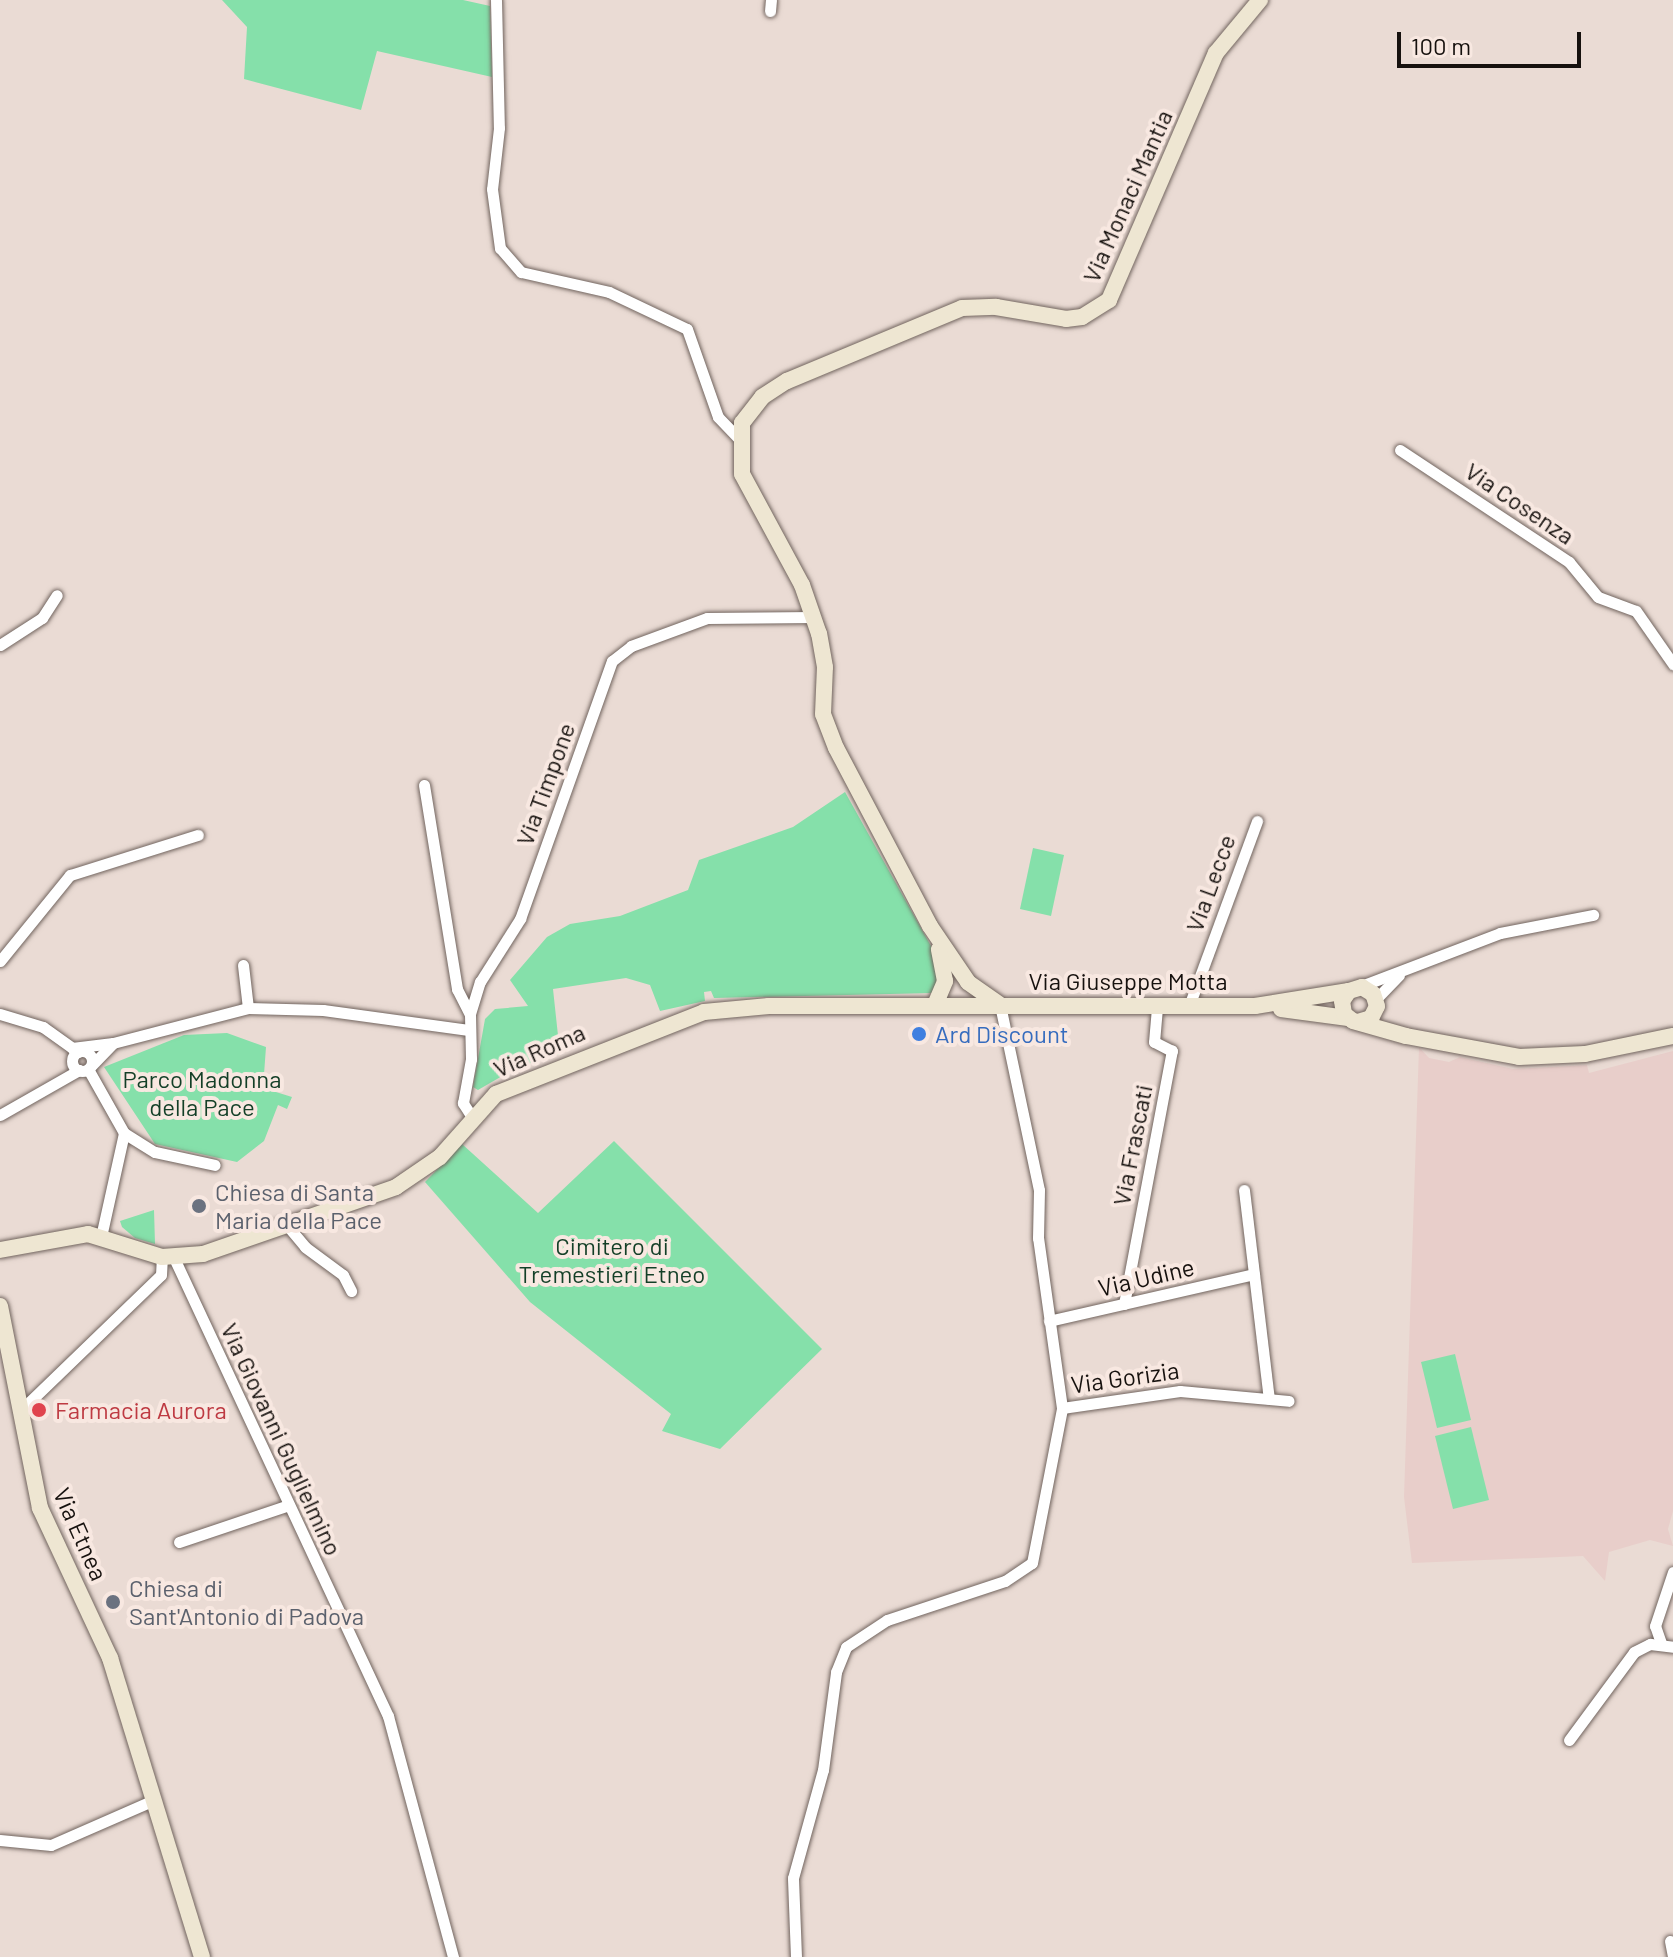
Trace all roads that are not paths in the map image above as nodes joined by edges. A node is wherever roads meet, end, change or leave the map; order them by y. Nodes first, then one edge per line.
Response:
1 (496, 0) edge
2 (1260, 0) edge
3 (739, 439) junction
4 (1400, 450) dead end
5 (57, 595) dead end
6 (814, 617) junction
7 (0, 645) edge
8 (1673, 664) edge
9 (424, 785) dead end
10 (1257, 821) dead end
11 (198, 835) dead end
12 (1593, 915) dead end
13 (930, 926) junction
14 (0, 961) edge
15 (243, 965) dead end
16 (944, 966) junction
17 (1408, 967) junction
18 (968, 982) junction
19 (1352, 989) junction
20 (1376, 1003) junction
21 (935, 1005) junction
22 (962, 1005) junction
23 (1000, 1005) junction
24 (1157, 1005) junction
25 (1189, 1006) junction
26 (1255, 1006) junction
27 (248, 1008) junction
28 (0, 1014) edge
29 (470, 1014) junction
30 (1353, 1020) junction
31 (469, 1030) junction
32 (1673, 1036) edge
33 (1440, 1040) junction
34 (113, 1043) junction
35 (79, 1050) junction
36 (86, 1068) junction
37 (0, 1115) edge
38 (472, 1117) junction
39 (124, 1133) junction
40 (215, 1165) dead end
41 (1244, 1190) dead end
42 (286, 1224) junction
43 (101, 1237) junction
44 (0, 1250) edge
45 (168, 1257) junction
46 (1254, 1274) junction
47 (351, 1291) dead end
48 (1124, 1304) junction
49 (0, 1306) edge
50 (1049, 1321) junction
51 (1269, 1399) junction
52 (1289, 1401) dead end
53 (1062, 1408) junction
54 (21, 1410) junction
55 (289, 1505) junction
56 (179, 1542) dead end
57 (1673, 1572) edge
58 (1661, 1643) junction
59 (1673, 1647) edge
60 (1569, 1740) dead end
61 (154, 1800) junction
62 (0, 1840) edge
63 (1670, 1941) dead end
64 (202, 1957) edge
65 (453, 1957) edge
66 (796, 1957) edge
67 (1673, 1957) edge

1 - 3 street
2 - 3 main road, Via Monaci Mantia
3 - 6 main road
4 - 8 street, Via Cosenza
5 - 7 street
6 - 13 main road
6 - 29 street, Via Timpone
9 - 29 street
10 - 25 street, Via Lecce
11 - 14 street
12 - 17 street
13 - 16 main road
13 - 18 main road
15 - 27 street
16 - 21 main road
16 - 22 main road
17 - 19 street
17 - 20 street
18 - 22 main road
18 - 23 main road
19 - 20 main road
19 - 26 main road
19 - 30 main road
20 - 30 main road
20 - 33 main road
21 - 22 main road, Via Roma
21 - 38 main road, Via Roma
22 - 23 main road, Via Roma
23 - 24 main road, Via Giuseppe Motta
23 - 50 street
24 - 25 main road, Via Giuseppe Motta
24 - 48 street, Via Frascati
25 - 26 main road, Via Giuseppe Motta
26 - 30 main road
27 - 31 street
27 - 34 street
28 - 35 street
29 - 31 street, Via Timpone
30 - 33 main road
31 - 38 street, Via Timpone
32 - 33 main road
34 - 35 street
34 - 36 street
35 - 36 street
36 - 37 street
36 - 39 street
38 - 42 main road, Via Roma
39 - 40 street
39 - 43 street
41 - 46 street
42 - 45 main road, Via Roma
42 - 47 street
43 - 44 main road, Via Roma
43 - 45 main road, Via Roma
45 - 54 street
45 - 55 street, Via Giovanni Guglielmino
46 - 48 street, Via Udine
46 - 51 street
48 - 50 street, Via Udine
49 - 54 main road, Via Etnea
50 - 53 street
51 - 52 street, Via Gorizia
51 - 53 street, Via Gorizia
53 - 66 street
54 - 61 main road, Via Etnea
55 - 56 street
55 - 65 street, Via Giovanni Guglielmino
57 - 58 street
58 - 59 street
58 - 60 street
61 - 62 street
61 - 64 main road, Via Etnea
63 - 67 street

